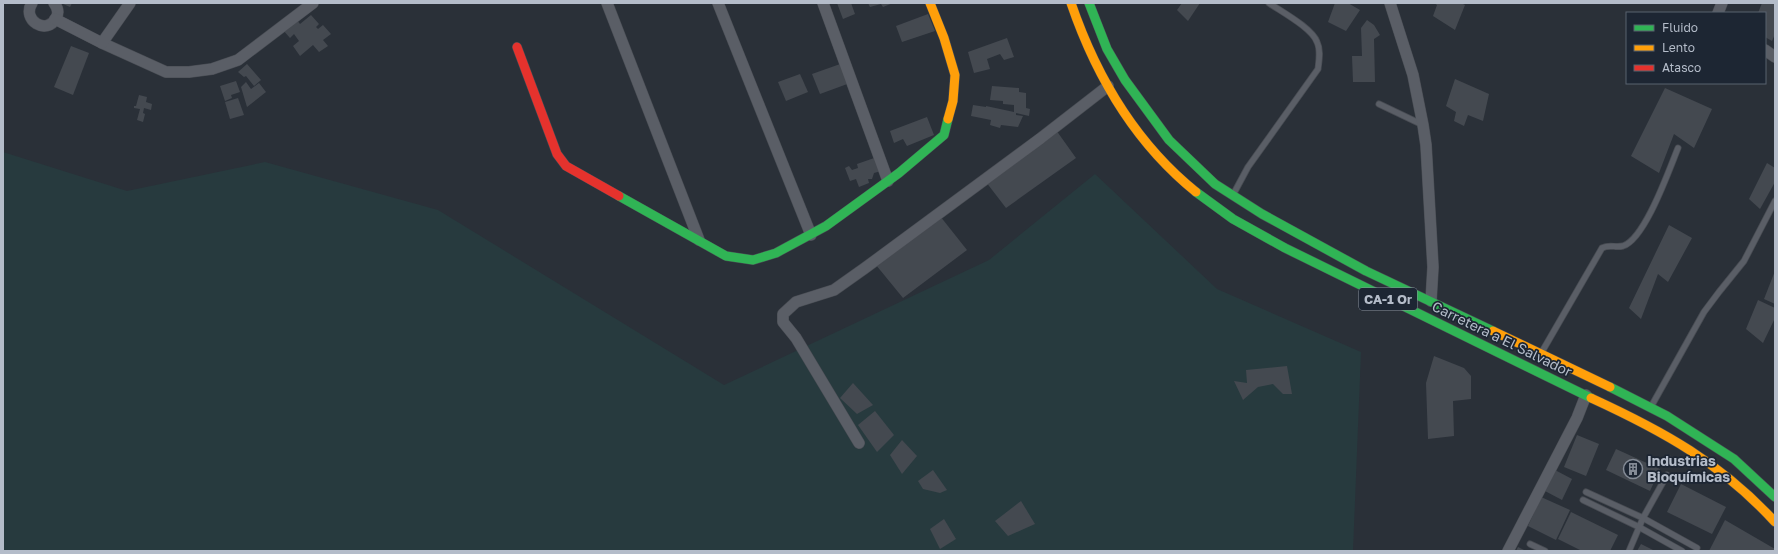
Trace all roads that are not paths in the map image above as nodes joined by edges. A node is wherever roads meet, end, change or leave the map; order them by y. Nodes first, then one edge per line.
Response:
1 (32, 3) edge
2 (54, 3) edge
3 (130, 3) edge
4 (313, 3) edge
5 (607, 3) edge
6 (718, 3) edge
7 (823, 3) edge
8 (930, 3) edge
9 (1071, 3) edge
10 (1089, 3) edge
11 (1269, 3) edge
12 (1390, 3) edge
13 (55, 20) junction
14 (102, 43) junction
15 (517, 47) dead end
16 (1766, 51) edge
17 (1775, 57) edge
18 (1108, 86) junction
19 (1379, 104) dead end
20 (1423, 125) junction
21 (1678, 148) dead end
22 (888, 181) junction
23 (1232, 196) junction
24 (1775, 201) edge
25 (811, 235) junction
26 (699, 240) junction
27 (1431, 301) junction
28 (1541, 353) junction
29 (1586, 395) junction
30 (1651, 407) junction
31 (859, 443) dead end
32 (1668, 475) dead end
33 (1586, 492) dead end
34 (1775, 496) edge
35 (1583, 500) dead end
36 (1642, 518) junction
37 (1775, 522) edge
38 (1638, 527) junction
39 (1530, 544) dead end
40 (1697, 548) dead end
41 (1508, 551) edge
42 (1545, 551) edge
43 (1629, 551) edge
44 (1682, 551) edge

1 - 13 street
2 - 13 street
3 - 14 street
4 - 14 street
5 - 26 street
6 - 25 street
7 - 22 street
8 - 22 main road
9 - 18 main road, Carretera a El Salvador / CA-1 Or
10 - 23 main road, Carretera a El Salvador / CA-1 Or
11 - 23 lane
12 - 20 street
13 - 14 street
15 - 26 main road
16 - 17 street
18 - 29 main road, Carretera a El Salvador / CA-1 Or
18 - 31 street
19 - 20 lane
20 - 27 street
21 - 28 lane
22 - 25 main road
23 - 27 main road, Carretera a El Salvador / CA-1 Or
24 - 30 lane
25 - 26 main road
27 - 28 main road, Carretera a El Salvador / CA-1 Or
28 - 30 main road, Carretera a El Salvador / CA-1 Or
29 - 37 main road, Carretera a El Salvador / CA-1 Or
29 - 41 street
30 - 34 main road, Carretera a El Salvador / CA-1 Or
32 - 36 lane
33 - 36 lane
35 - 38 lane
36 - 38 lane
36 - 40 lane
38 - 43 lane
38 - 44 lane
39 - 42 lane

